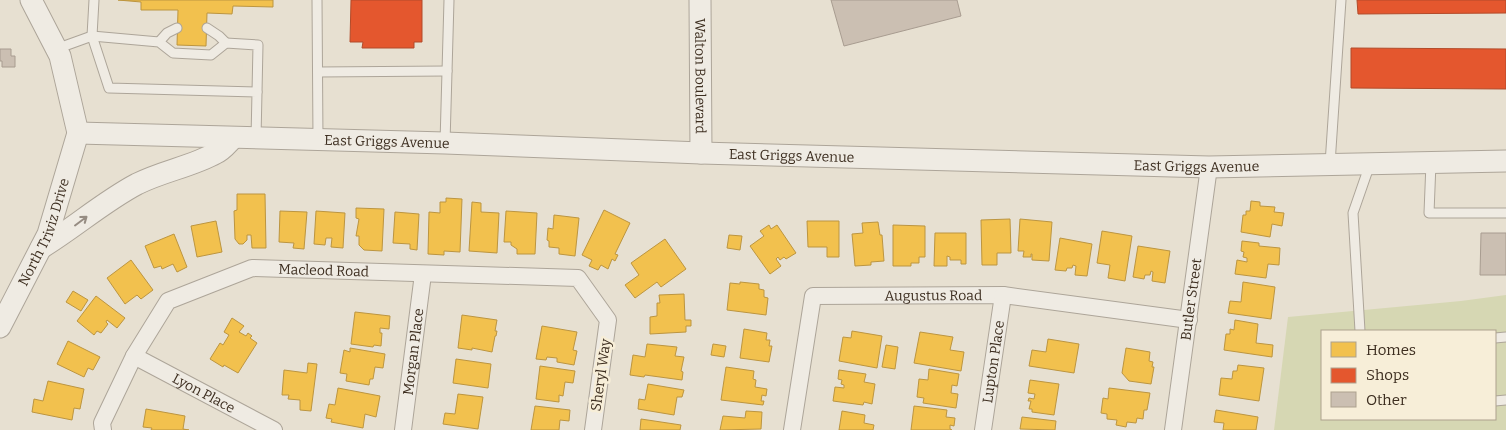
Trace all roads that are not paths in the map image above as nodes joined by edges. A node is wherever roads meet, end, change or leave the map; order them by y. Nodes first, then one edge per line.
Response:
1 (31, 0) edge
2 (94, 0) edge
3 (317, 0) edge
4 (450, 0) edge
5 (700, 0) edge
6 (1341, 0) edge
7 (177, 28) dead end
8 (207, 28) dead end
9 (92, 36) junction
10 (160, 42) junction
11 (226, 43) junction
12 (56, 49) junction
13 (318, 72) junction
14 (447, 72) junction
15 (257, 92) junction
16 (78, 133) junction
17 (234, 138) junction
18 (256, 138) junction
19 (318, 140) junction
20 (445, 143) junction
21 (701, 153) junction
22 (1506, 161) edge
23 (1430, 163) junction
24 (1370, 164) junction
25 (1330, 165) junction
26 (1209, 167) junction
27 (1506, 213) edge
28 (41, 248) junction
29 (423, 274) junction
30 (1003, 295) junction
31 (608, 320) joint
32 (1189, 320) junction
33 (0, 326) edge
34 (1360, 330) edge
35 (134, 356) junction
36 (103, 430) edge
37 (274, 430) edge
38 (403, 430) edge
39 (593, 430) edge
40 (792, 430) edge
41 (983, 430) edge
42 (1173, 430) edge

1 - 12 street
2 - 9 lane
3 - 13 lane
4 - 14 lane
5 - 21 street, Walton Boulevard
6 - 25 lane
7 - 10 lane
8 - 11 lane
9 - 10 lane
9 - 12 lane
9 - 15 lane
10 - 11 lane
11 - 15 lane
12 - 16 street
13 - 14 lane
13 - 19 lane
14 - 20 lane
15 - 18 lane
16 - 17 street, East Griggs Avenue
16 - 28 street, North Triviz Drive
17 - 18 street, East Griggs Avenue
28 -> 17 street
18 - 19 street, East Griggs Avenue
19 - 20 street, East Griggs Avenue
20 - 21 street, East Griggs Avenue
21 - 26 street, East Griggs Avenue
22 - 23 street, East Griggs Avenue
23 - 24 street, East Griggs Avenue
23 - 27 lane
24 - 25 street, East Griggs Avenue
24 - 34 lane
25 - 26 street, East Griggs Avenue
26 - 32 street, Butler Street
28 - 33 street, North Triviz Drive
29 - 31 street, Macleod Road
29 - 35 street, Macleod Road
29 - 38 street, Morgan Place
30 - 32 street, Augustus Road
30 - 40 street, Augustus Road
30 - 41 street, Lupton Place
31 - 39 street, Sheryl Way
32 - 42 street, Butler Street
35 - 36 street, Macleod Road
35 - 37 street, Lyon Place

